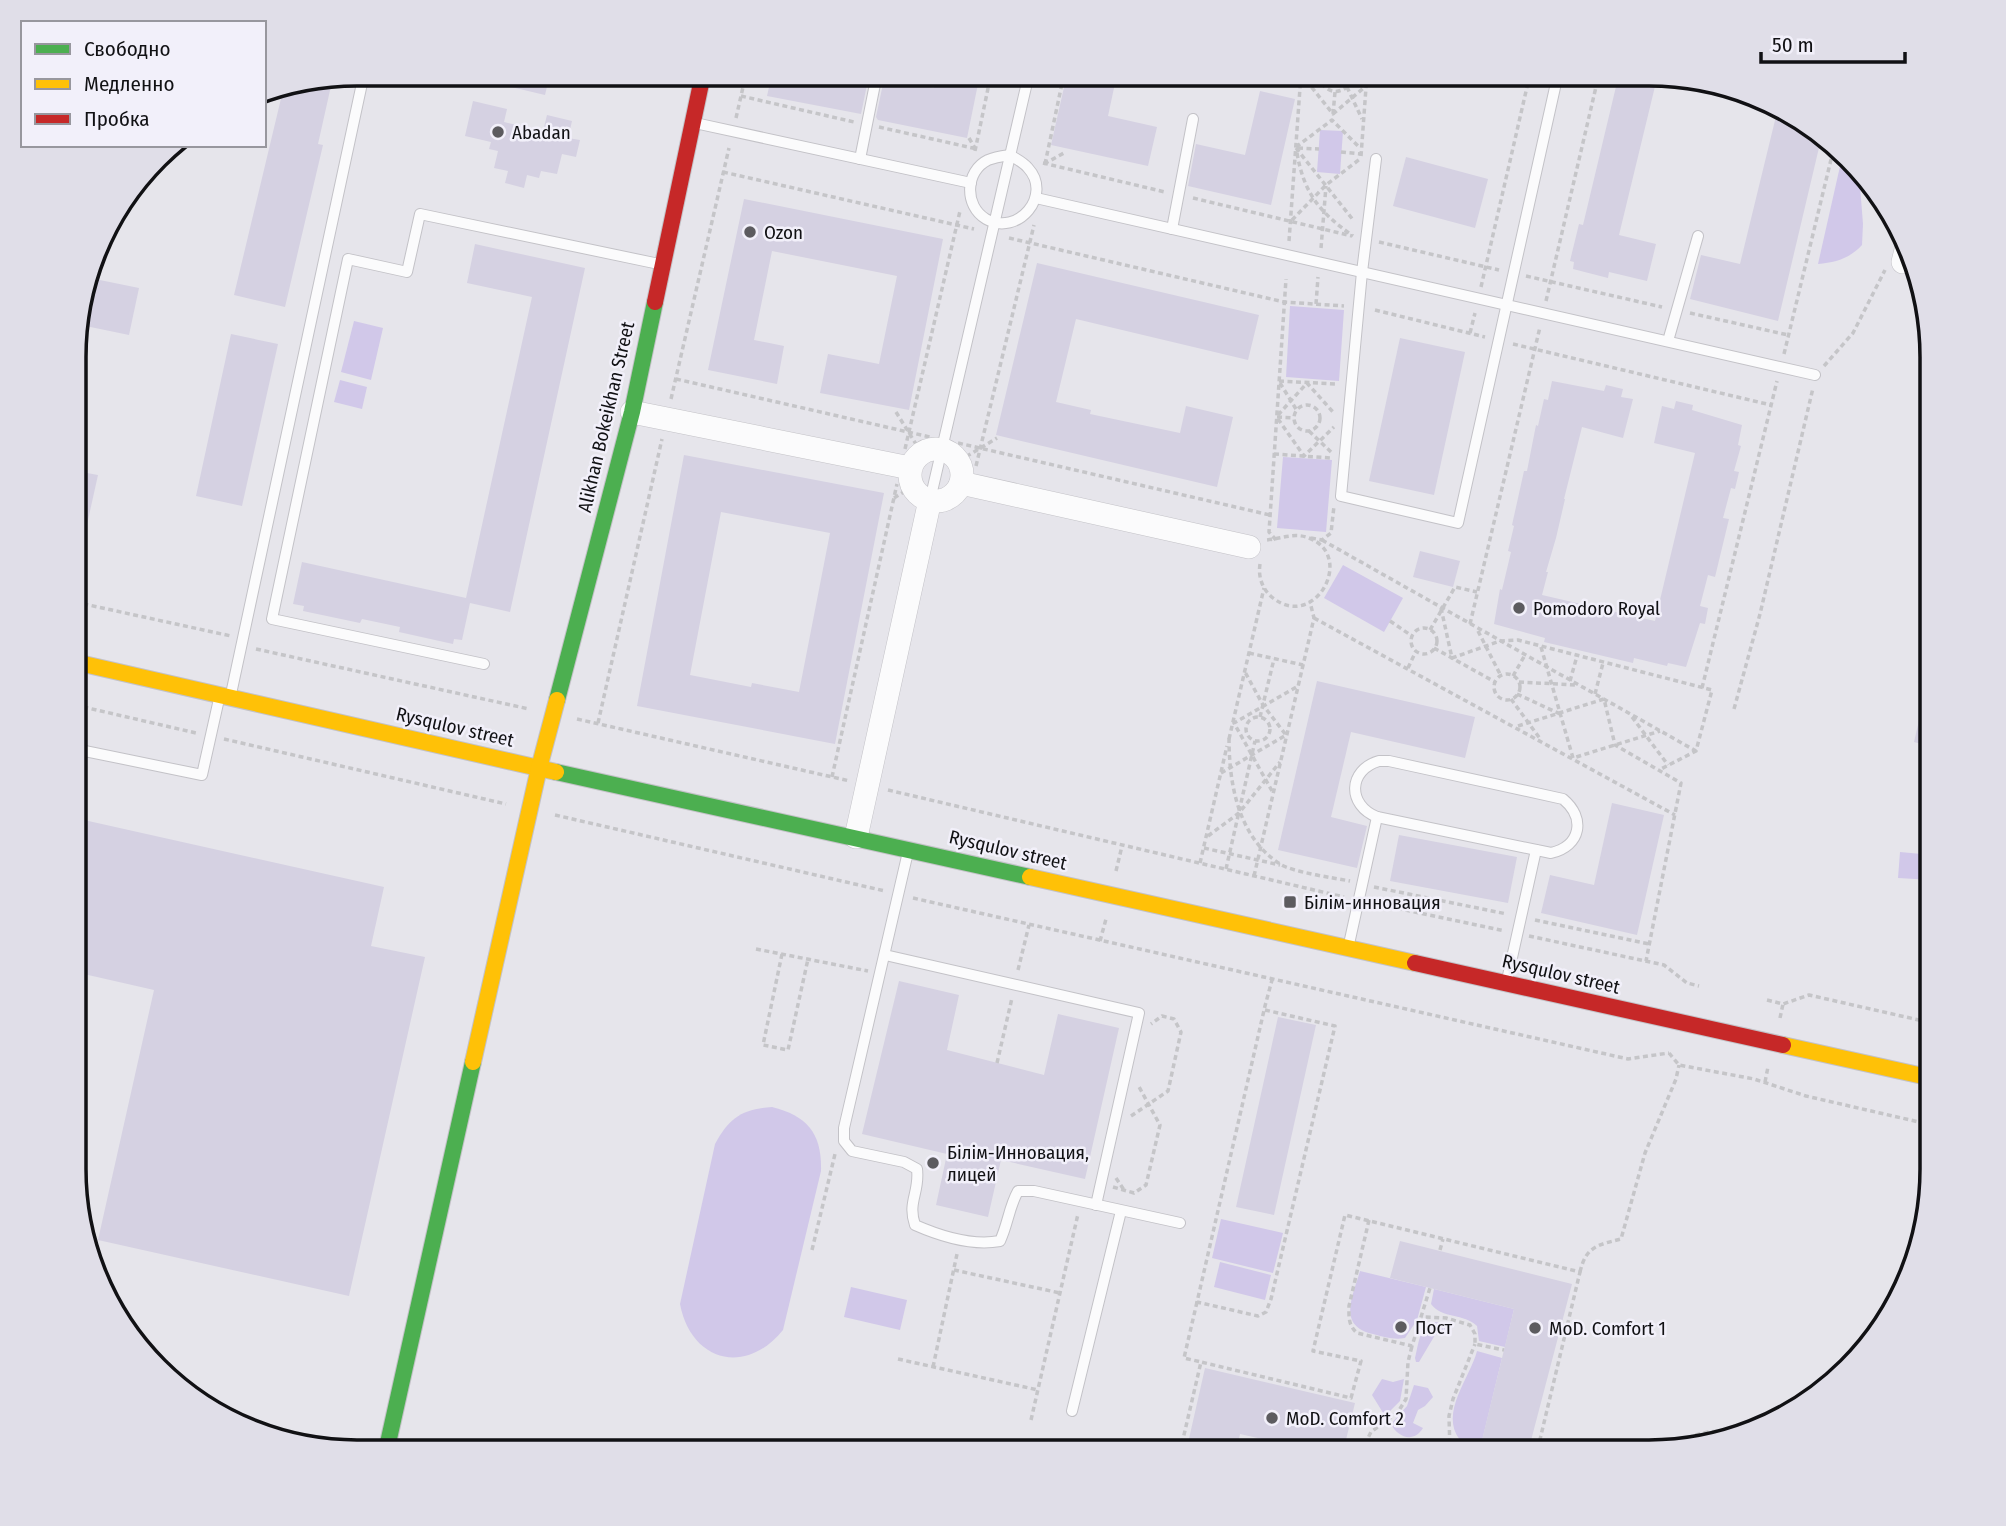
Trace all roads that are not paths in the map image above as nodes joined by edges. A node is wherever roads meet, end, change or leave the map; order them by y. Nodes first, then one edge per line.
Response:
1 (361, 86) edge
2 (700, 86) edge
3 (875, 86) edge
4 (1026, 86) edge
5 (1555, 86) edge
6 (1193, 119) dead end
7 (692, 123) junction
8 (1010, 155) junction
9 (860, 159) junction
10 (1376, 159) dead end
11 (971, 183) junction
12 (1036, 198) junction
13 (995, 222) junction
14 (1172, 229) junction
15 (1698, 236) dead end
16 (662, 265) junction
17 (1362, 272) junction
18 (1508, 304) junction
19 (1668, 341) junction
20 (1815, 375) road end
21 (632, 412) junction
22 (930, 468) junction
23 (1259, 551) road end
24 (86, 664) edge
25 (484, 664) dead end
26 (225, 696) junction
27 (86, 751) edge
28 (539, 768) junction
29 (1377, 817) junction
30 (856, 837) junction
31 (909, 849) junction
32 (1536, 850) junction
33 (1348, 948) junction
34 (885, 955) junction
35 (1507, 983) junction
36 (1920, 1075) edge
37 (1096, 1205) junction
38 (1121, 1211) junction
39 (1180, 1223) dead end
40 (1072, 1411) dead end
41 (389, 1440) edge

1 - 26 lane
2 - 7 street, Alikhan Bokeikhan Street
3 - 9 lane
4 - 8 lane
5 - 18 lane
6 - 14 lane
7 - 9 lane
7 - 16 street, Alikhan Bokeikhan Street
8 - 11 lane
8 - 12 lane
8 - 13 lane
9 - 11 lane
10 - 17 lane
11 - 13 lane
12 - 13 lane
12 - 14 lane
13 - 22 lane
14 - 17 lane
15 - 19 lane
16 - 21 street, Alikhan Bokeikhan Street
16 - 25 lane
17 - 18 lane
17 - 18 lane
18 - 19 lane
19 - 20 lane
21 - 22 street
21 - 28 street, Alikhan Bokeikhan Street
22 - 23 street
22 - 30 street
24 - 26 street, Rysqulov street
26 - 27 lane
26 - 28 street, Rysqulov street
28 - 30 street, Rysqulov street
28 - 41 street, Alikhan Bokeikhan Street
29 - 32 lane
29 - 32 lane
29 - 33 lane
30 - 31 street, Rysqulov street
31 - 33 street, Rysqulov street
31 - 34 lane
32 - 35 lane
33 - 35 street, Rysqulov street
34 - 37 lane
34 - 37 lane
35 - 36 street, Rysqulov street
37 - 38 lane
38 - 39 lane
38 - 40 lane

